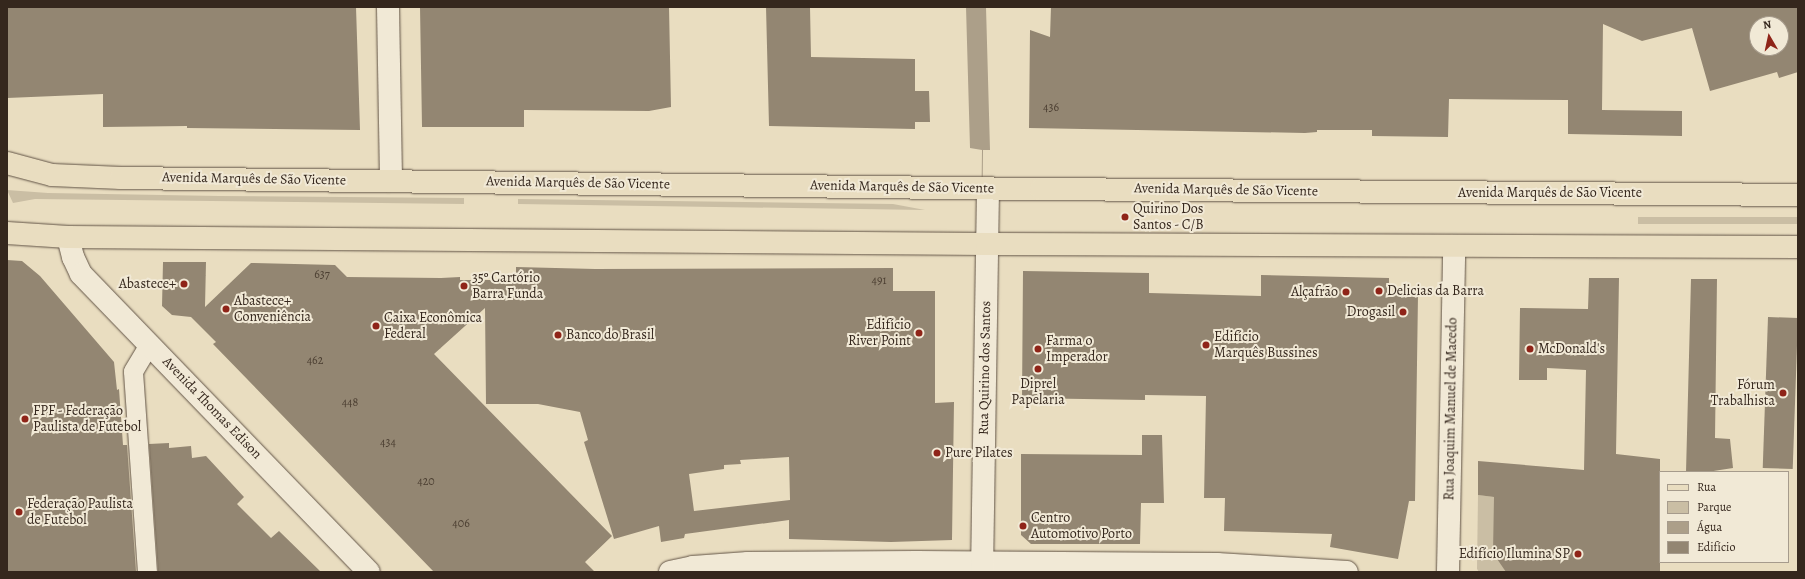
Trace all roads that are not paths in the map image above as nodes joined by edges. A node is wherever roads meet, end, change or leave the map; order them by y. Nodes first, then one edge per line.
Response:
1 (388, 7) edge
2 (7, 163) edge
3 (392, 181) junction
4 (988, 188) junction
5 (1798, 195) edge
6 (7, 233) edge
7 (68, 237) junction
8 (987, 244) junction
9 (1454, 246) junction
10 (1798, 247) edge
11 (149, 344) junction
12 (982, 567) edge
13 (147, 572) edge
14 (369, 572) edge
15 (670, 572) edge
16 (1347, 572) edge
17 (1448, 572) edge

1 - 3 street
2 - 3 main road, Avenida Marquês de São Vicente
3 - 4 main road, Avenida Marquês de São Vicente
4 - 5 main road, Avenida Marquês de São Vicente
4 - 8 street, Rua Quirino dos Santos
6 - 7 main road
7 - 8 main road
7 - 11 street, Avenida Thomas Edison
8 - 9 main road
8 - 12 street, Rua Quirino dos Santos
9 - 10 main road
9 - 17 street, Rua Joaquim Manuel de Macedo
11 - 13 street
11 - 14 street, Avenida Thomas Edison
12 - 15 street
12 - 16 street

